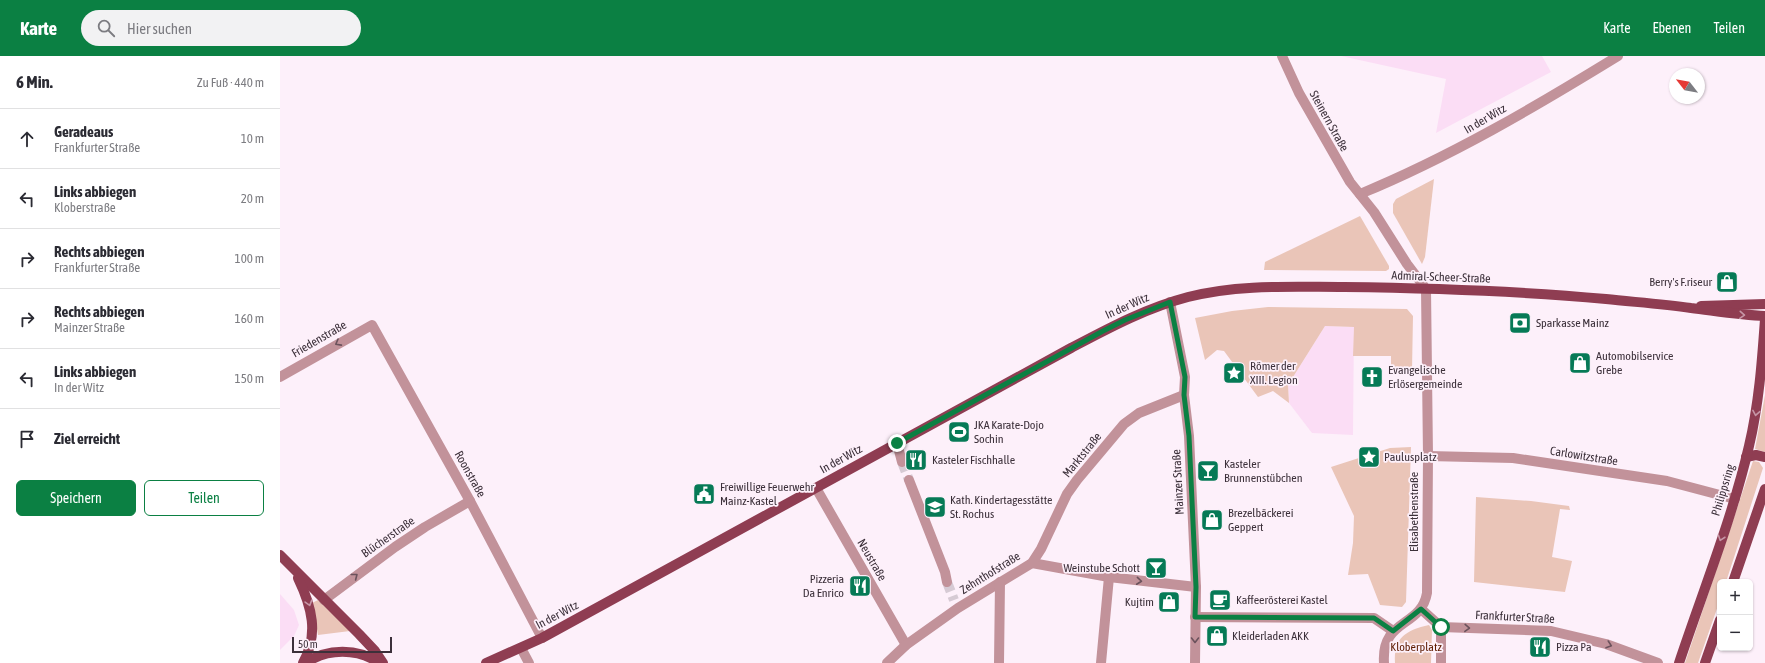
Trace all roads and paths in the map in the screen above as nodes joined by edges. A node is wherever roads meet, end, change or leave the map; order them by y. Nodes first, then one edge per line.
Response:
1 (1282, 56) edge
2 (1618, 56) edge
3 (1360, 194) junction
4 (1426, 289) junction
5 (1189, 297) joint
6 (1170, 302) junction
7 (1765, 304) edge
8 (1692, 308) junction
9 (1765, 317) edge
10 (372, 324) joint
11 (280, 377) edge
12 (1184, 395) junction
13 (897, 443) junction
14 (1428, 456) junction
15 (1746, 457) junction
16 (1765, 457) edge
17 (902, 462) tunnel mouth
18 (909, 480) tunnel mouth
19 (816, 488) junction
20 (1765, 489) edge
21 (1734, 499) junction
22 (470, 501) junction
23 (280, 555) edge
24 (1032, 562) junction
25 (292, 567) junction
26 (1109, 577) junction
27 (1734, 579) edge
28 (947, 582) tunnel mouth
29 (1000, 582) junction
30 (1196, 587) junction
31 (324, 600) junction
32 (1421, 609) junction
33 (1195, 617) junction
34 (1441, 627) junction
35 (1717, 629) edge
36 (1393, 631) junction
37 (542, 638) junction
38 (906, 645) junction
39 (521, 648) junction
40 (304, 663) edge
41 (379, 663) edge
42 (383, 663) edge
43 (486, 663) edge
44 (529, 663) edge
45 (887, 663) edge
46 (998, 663) edge
47 (1101, 663) edge
48 (1195, 663) edge
49 (1384, 663) edge
50 (1441, 663) edge
51 (1658, 663) edge
52 (1679, 663) edge
53 (1705, 663) edge

1 - 3 street, Steinern Straße
2 - 3 street, In der Witz
3 - 4 street
4 - 5 main road, Admiral-Scheer-Straße
4 - 8 main road, Admiral-Scheer-Straße
4 - 14 street, Elisabethenstraße
5 - 6 main road, In der Witz
6 - 12 street, Mainzer Straße
6 - 13 main road, In der Witz
7 - 8 main road, Admiral-Scheer-Straße
8 -> 9 main road, Admiral-Scheer-Straße
9 -> 15 main road, Philippsring
10 -> 11 street, Friedenstraße
10 - 22 street, Roonstraße
12 - 24 street, Marktstraße
12 - 30 street, Mainzer Straße
13 - 17 street
13 - 19 main road, In der Witz
14 - 21 street, Carlowitzstraße
14 - 32 street, Elisabethenstraße
15 - 16 main road
15 - 21 main road, Philippsring
18 - 28 street
19 - 37 main road, In der Witz
19 - 38 street, Neustraße
20 - 27 main road
21 -> 52 main road, Philippsring
31 -> 22 street, Blücherstraße
22 - 37 street, Roonstraße
23 - 25 main road
24 - 26 street, Zehnthofstraße
24 - 29 street, Zehnthofstraße
25 - 31 main road
25 -> 40 main road
26 -> 30 street, Zehnthofstraße
26 - 47 street
29 - 38 street, Zehnthofstraße
29 - 46 street
30 - 33 street, Mainzer Straße
31 - 42 main road
32 - 34 street
32 - 36 street
33 - 36 street
33 -> 48 street, Mainzer Straße
34 - 50 street
34 -> 51 street, Frankfurter Straße
35 - 53 main road
36 - 49 street
37 - 39 main road, In der Witz
38 - 45 street, Zehnthofstraße
39 - 43 main road, In der Witz
39 - 44 street
40 - 41 main road

